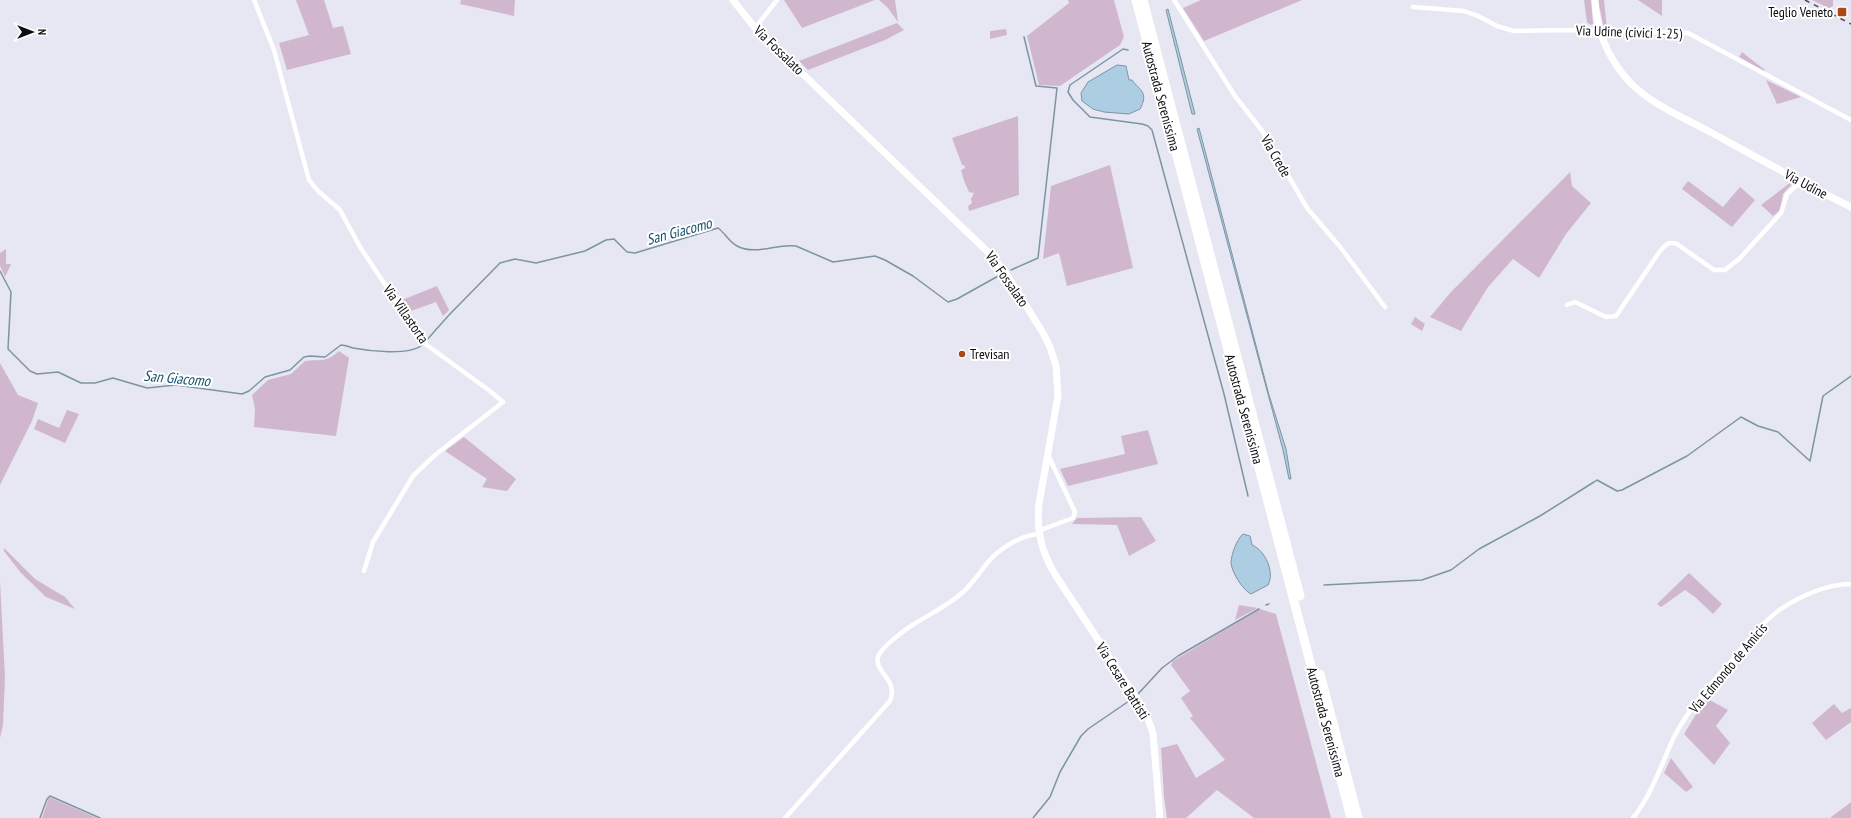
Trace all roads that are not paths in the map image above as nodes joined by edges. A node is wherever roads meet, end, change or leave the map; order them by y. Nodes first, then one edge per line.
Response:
1 (254, 0) edge
2 (732, 0) edge
3 (777, 0) edge
4 (1136, 0) edge
5 (1143, 0) edge
6 (1174, 0) edge
7 (1595, 0) edge
8 (1413, 7) dead end
9 (755, 28) junction
10 (1851, 120) edge
11 (1802, 181) junction
12 (1851, 207) edge
13 (1568, 305) dead end
14 (1385, 307) dead end
15 (1047, 456) junction
16 (1038, 533) junction
17 (364, 571) dead end
18 (1851, 584) edge
19 (1084, 619) joint
20 (786, 818) edge
21 (1160, 818) edge
22 (1351, 818) edge
23 (1358, 818) edge
24 (1633, 818) edge

1 - 17 street, Via Villastorta
2 - 9 street, Via Fossalato
3 - 9 street
4 - 22 highway, Autostrada Serenissima
5 - 23 highway, Autostrada Serenissima
6 - 14 street, Via Crede
7 - 11 street, Via Udine
8 - 10 street, Via Udine (civici 1-25)
9 - 15 street, Via Fossalato
11 - 12 street, Via Udine
11 - 13 street
15 - 16 street, Via Fossalato
15 - 16 street
16 - 19 street, Via Fossalato
16 - 20 street
18 - 24 street, Via Edmondo de Amicis
19 - 21 street, Via Cesare Battisti

